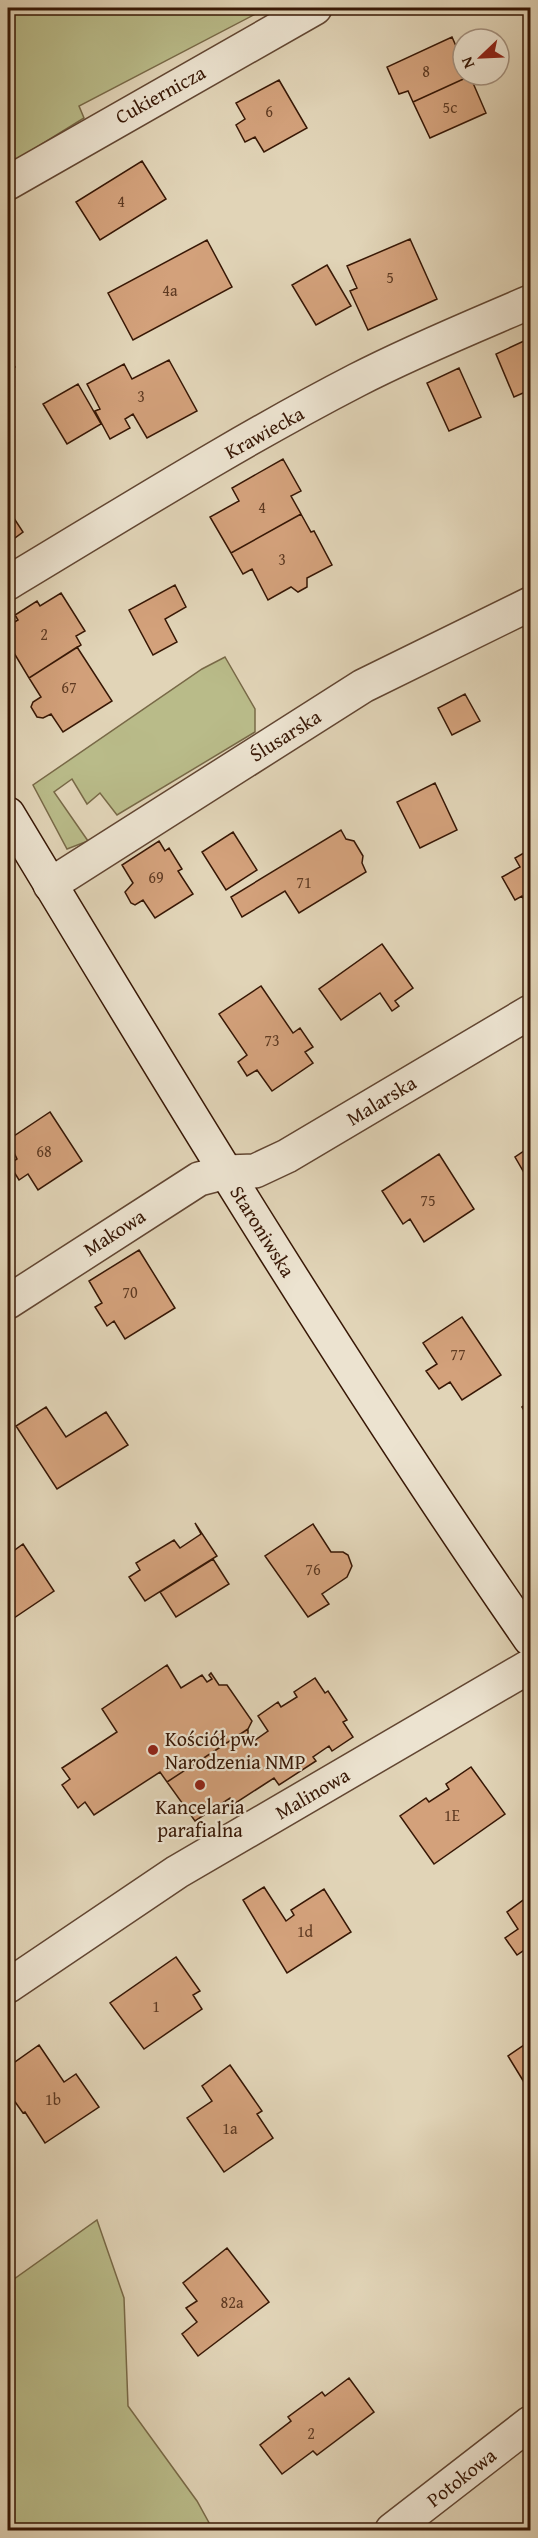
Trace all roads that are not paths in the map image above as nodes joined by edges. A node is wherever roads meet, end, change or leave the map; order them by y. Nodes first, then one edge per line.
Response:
1 (315, 8) edge
2 (8, 183) edge
3 (531, 302) edge
4 (8, 583) edge
5 (531, 604) edge
6 (8, 814) edge
7 (50, 885) junction
8 (531, 1012) edge
9 (226, 1172) junction
10 (8, 1302) edge
11 (531, 1639) edge
12 (531, 1666) edge
13 (8, 1986) edge
14 (531, 2423) edge
15 (393, 2530) edge

1 - 2 street, Cukiernicza
3 - 4 street, Krawiecka
5 - 7 street, Ślusarska
6 - 7 street, Staroniwska
7 - 9 street, Staroniwska
8 - 9 street, Malarska
9 - 10 street, Makowa
9 - 11 street, Staroniwska
12 - 13 street, Malinowa
14 - 15 street, Potokowa

